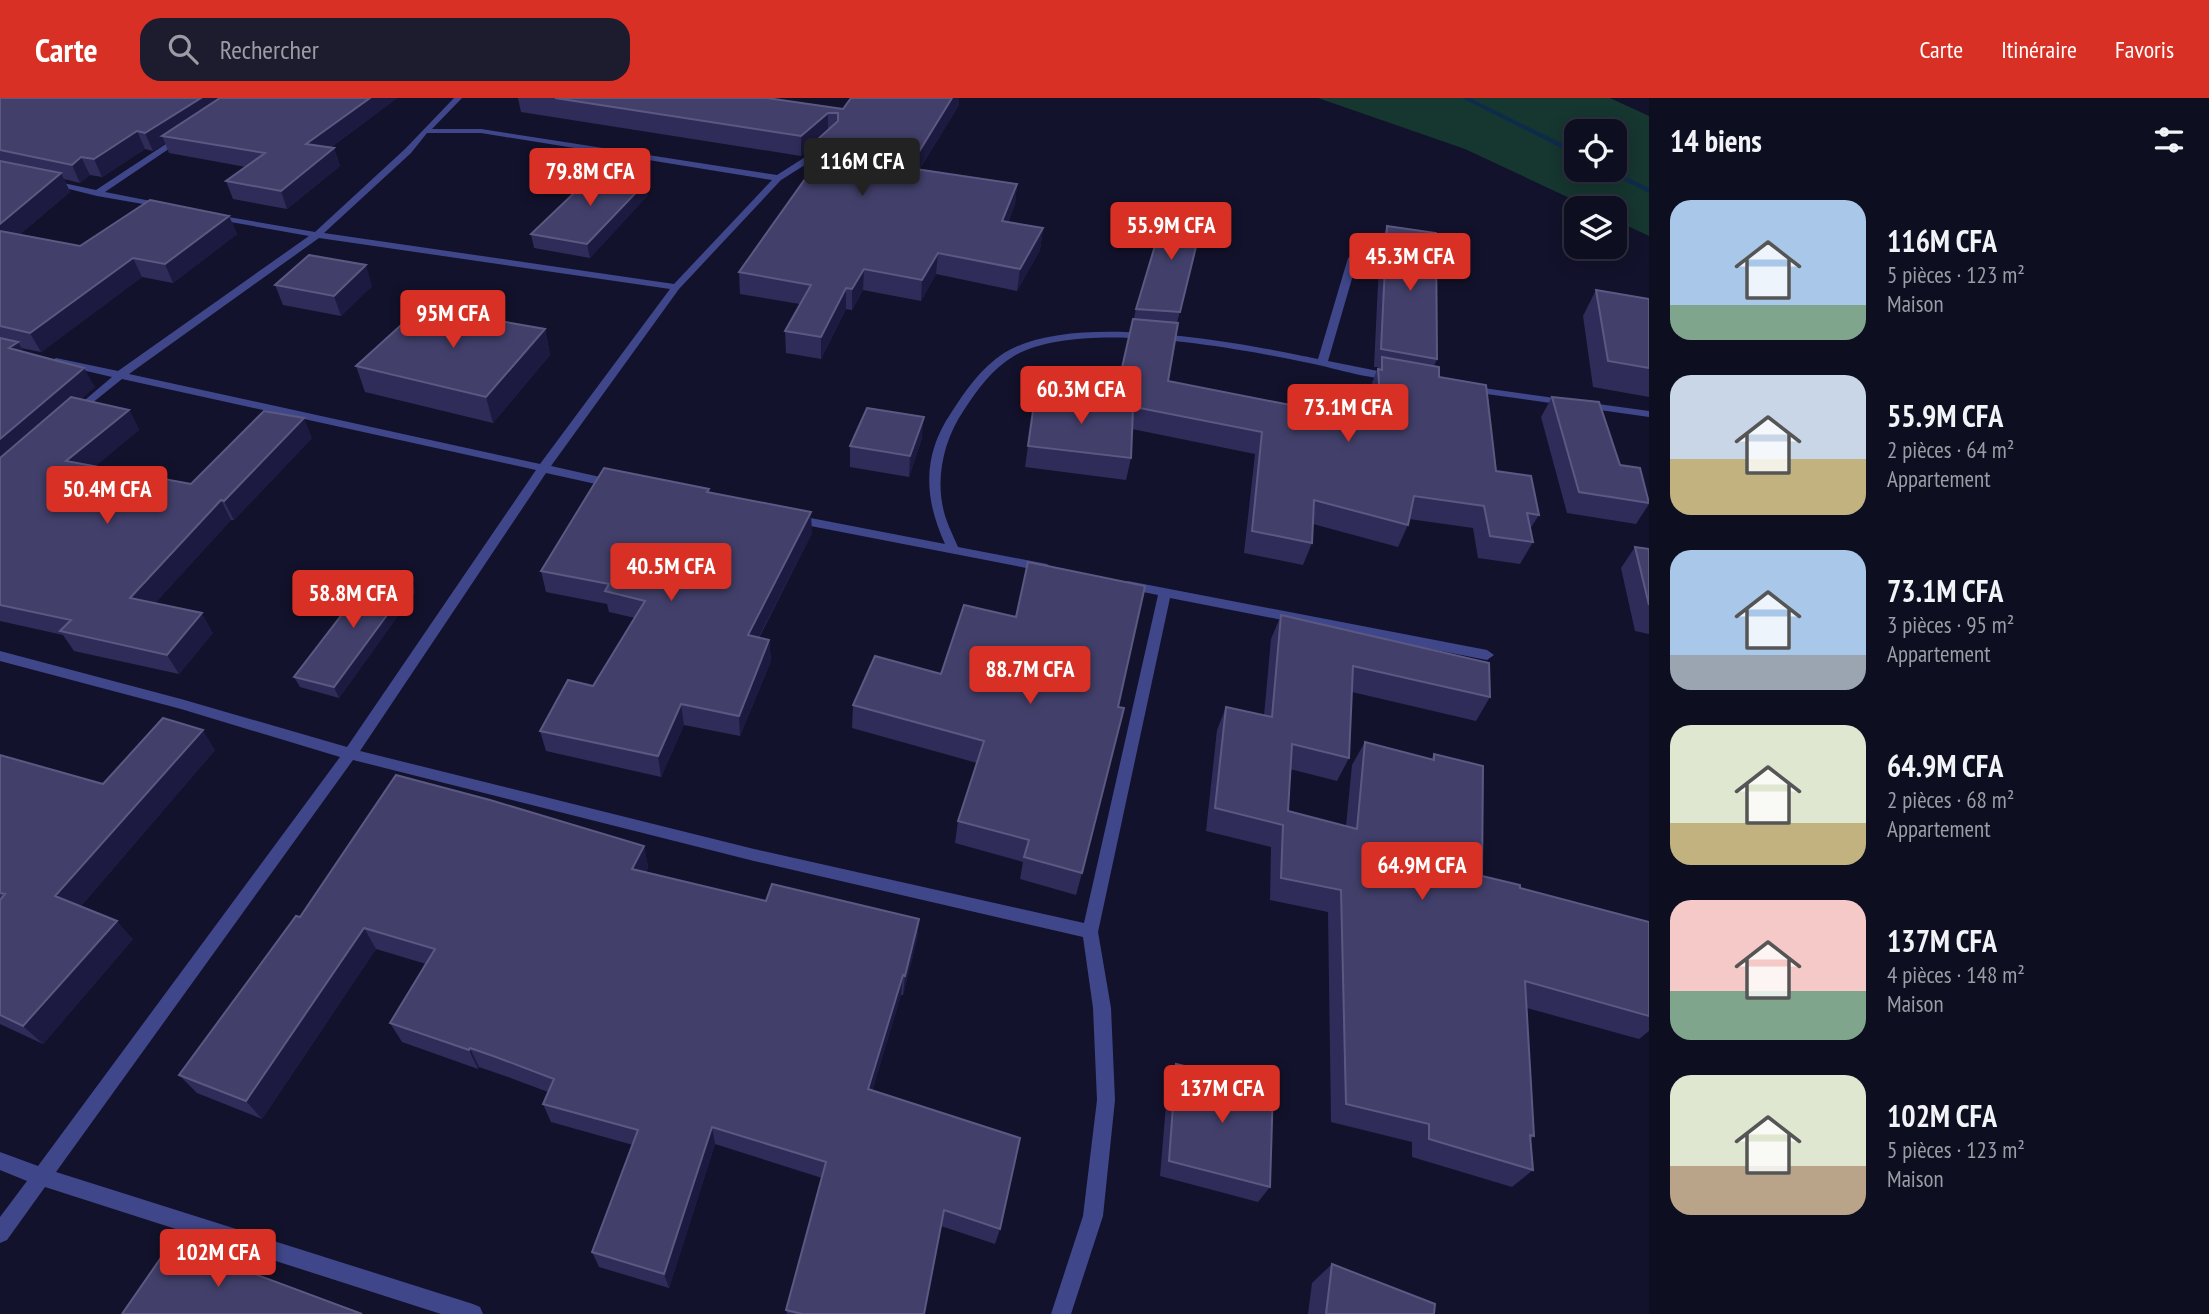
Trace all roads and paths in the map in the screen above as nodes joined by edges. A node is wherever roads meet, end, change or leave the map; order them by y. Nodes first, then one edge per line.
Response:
1 (458, 98) edge
2 (425, 131) junction
3 (188, 134) edge
4 (833, 137) edge
5 (778, 178) junction
6 (43, 181) edge
7 (97, 192) junction
8 (171, 208) edge
9 (197, 213) edge
10 (317, 235) junction
11 (1353, 258) dead end
12 (676, 287) junction
13 (40, 358) edge
14 (1323, 360) junction
15 (120, 375) junction
16 (1410, 379) edge
17 (1457, 387) edge
18 (1649, 414) edge
19 (70, 418) edge
20 (542, 470) junction
21 (621, 486) edge
22 (781, 516) edge
23 (953, 549) junction
24 (1059, 571) edge
25 (1112, 581) edge
26 (1166, 592) junction
27 (1487, 655) dead end
28 (0, 656) edge
29 (351, 754) junction
30 (1090, 932) junction
31 (0, 1161) edge
32 (42, 1177) junction
33 (0, 1233) edge
34 (473, 1314) edge
35 (1061, 1314) edge

1 - 2 street
2 - 5 street
2 - 10 street
3 - 7 street
4 - 5 street
5 - 12 street
6 - 7 street
7 - 8 street
9 - 10 street
10 - 12 street
10 - 15 street
11 - 14 street
12 - 20 street
13 - 15 street
14 - 16 street
14 - 23 street
15 - 19 street
15 - 20 street
17 - 18 street
20 - 21 street
20 - 29 street
22 - 23 street
23 - 24 street
25 - 26 street
26 - 27 street
26 - 30 street
28 - 29 street
29 - 30 street
29 - 32 street
30 - 35 street
31 - 32 street
32 - 33 street
32 - 34 street

